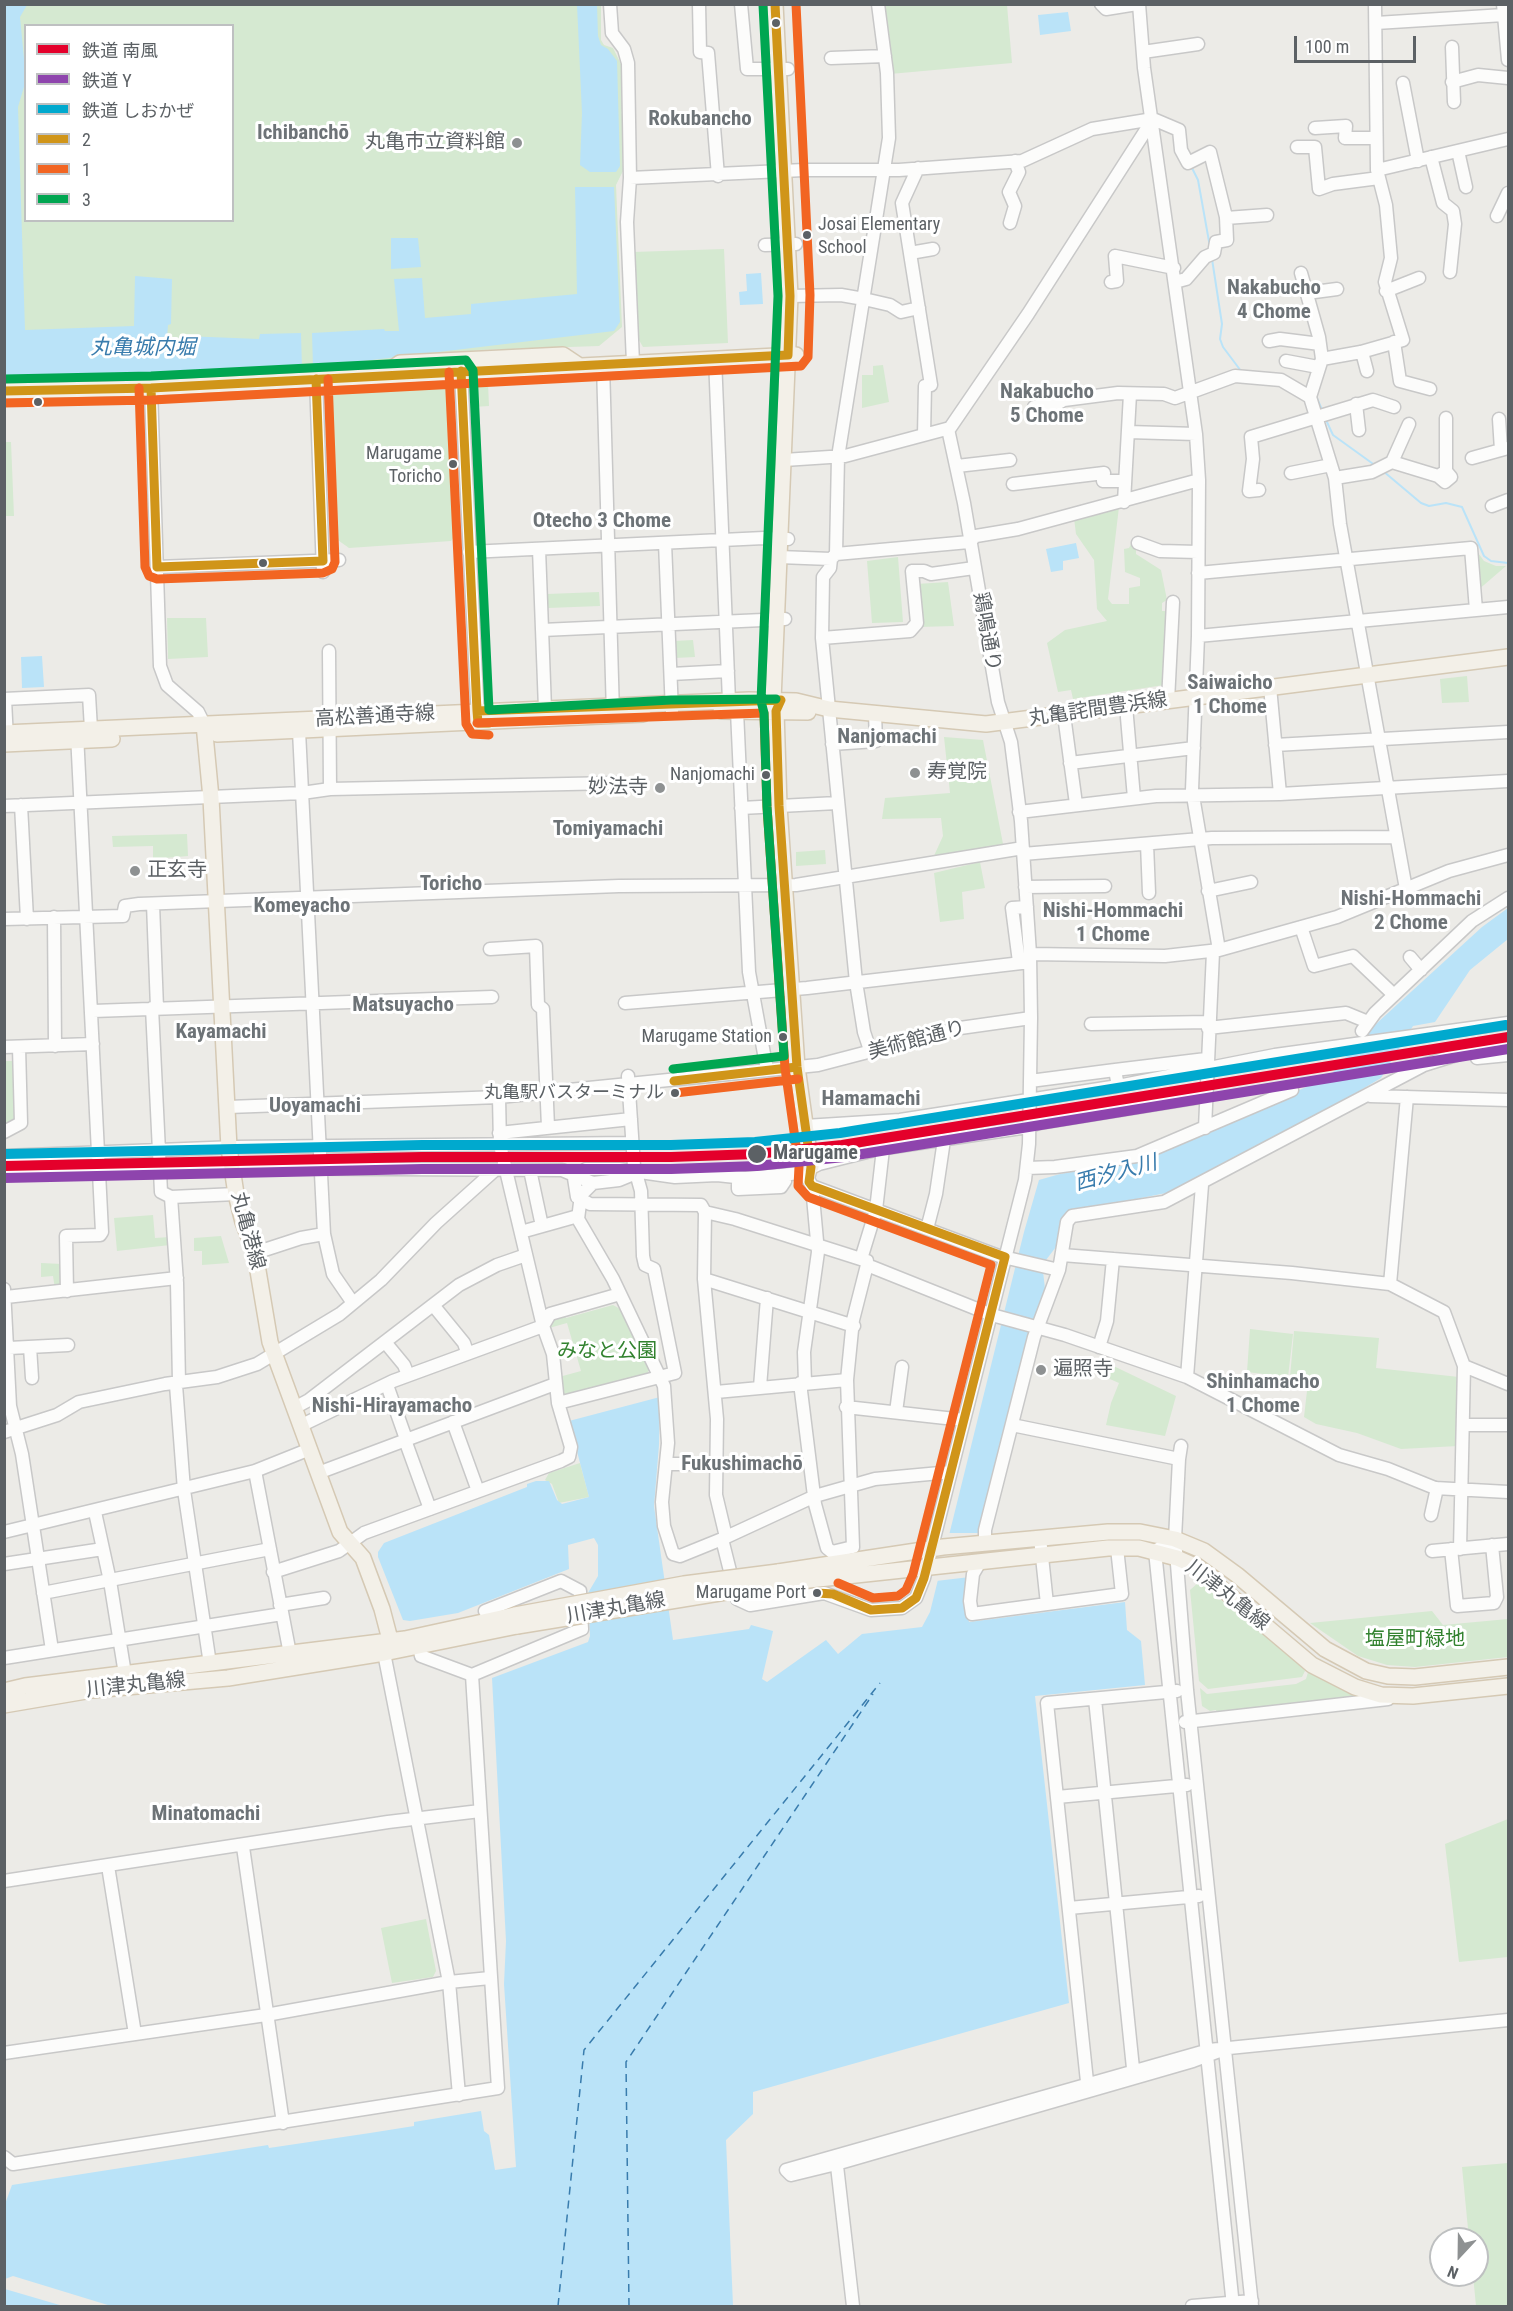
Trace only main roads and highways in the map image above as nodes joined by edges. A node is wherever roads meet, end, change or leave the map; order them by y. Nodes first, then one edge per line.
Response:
1 (775, 4) edge
2 (784, 4) edge
3 (783, 69) junction
4 (792, 355) junction
5 (578, 365) junction
6 (384, 375) junction
7 (4, 392) edge
8 (1509, 657) edge
9 (777, 704) junction
10 (613, 711) junction
11 (477, 717) junction
12 (329, 724) junction
13 (205, 729) junction
14 (6, 738) edge
15 (811, 1167) road end
16 (980, 1552) junction
17 (516, 1621) junction
18 (387, 1647) junction
19 (1509, 1667) edge
20 (1509, 1686) edge
21 (4, 1691) edge
22 (4, 1704) edge

1 - 3 main road
2 - 3 main road
3 - 4 main road
4 - 5 main road
4 - 9 main road
5 - 6 main road
5 - 6 main road
6 - 7 main road
8 - 9 main road, 丸亀詫間豊浜線
9 - 10 main road, 高松善通寺線
9 - 15 main road
10 - 11 main road, 高松善通寺線
10 - 11 main road, 高松善通寺線
11 - 12 main road, 高松善通寺線
12 - 13 main road, 高松善通寺線
12 - 13 main road, 高松善通寺線
13 - 14 main road, 高松善通寺線
13 - 18 main road, 丸亀港線
16 - 17 main road, 川津丸亀線, bridge
16 - 19 main road, 川津丸亀線
16 - 20 main road, 川津丸亀線
17 - 18 main road, 川津丸亀線
17 - 18 main road, 川津丸亀線
18 - 21 main road, 川津丸亀線
18 - 22 main road, 川津丸亀線

